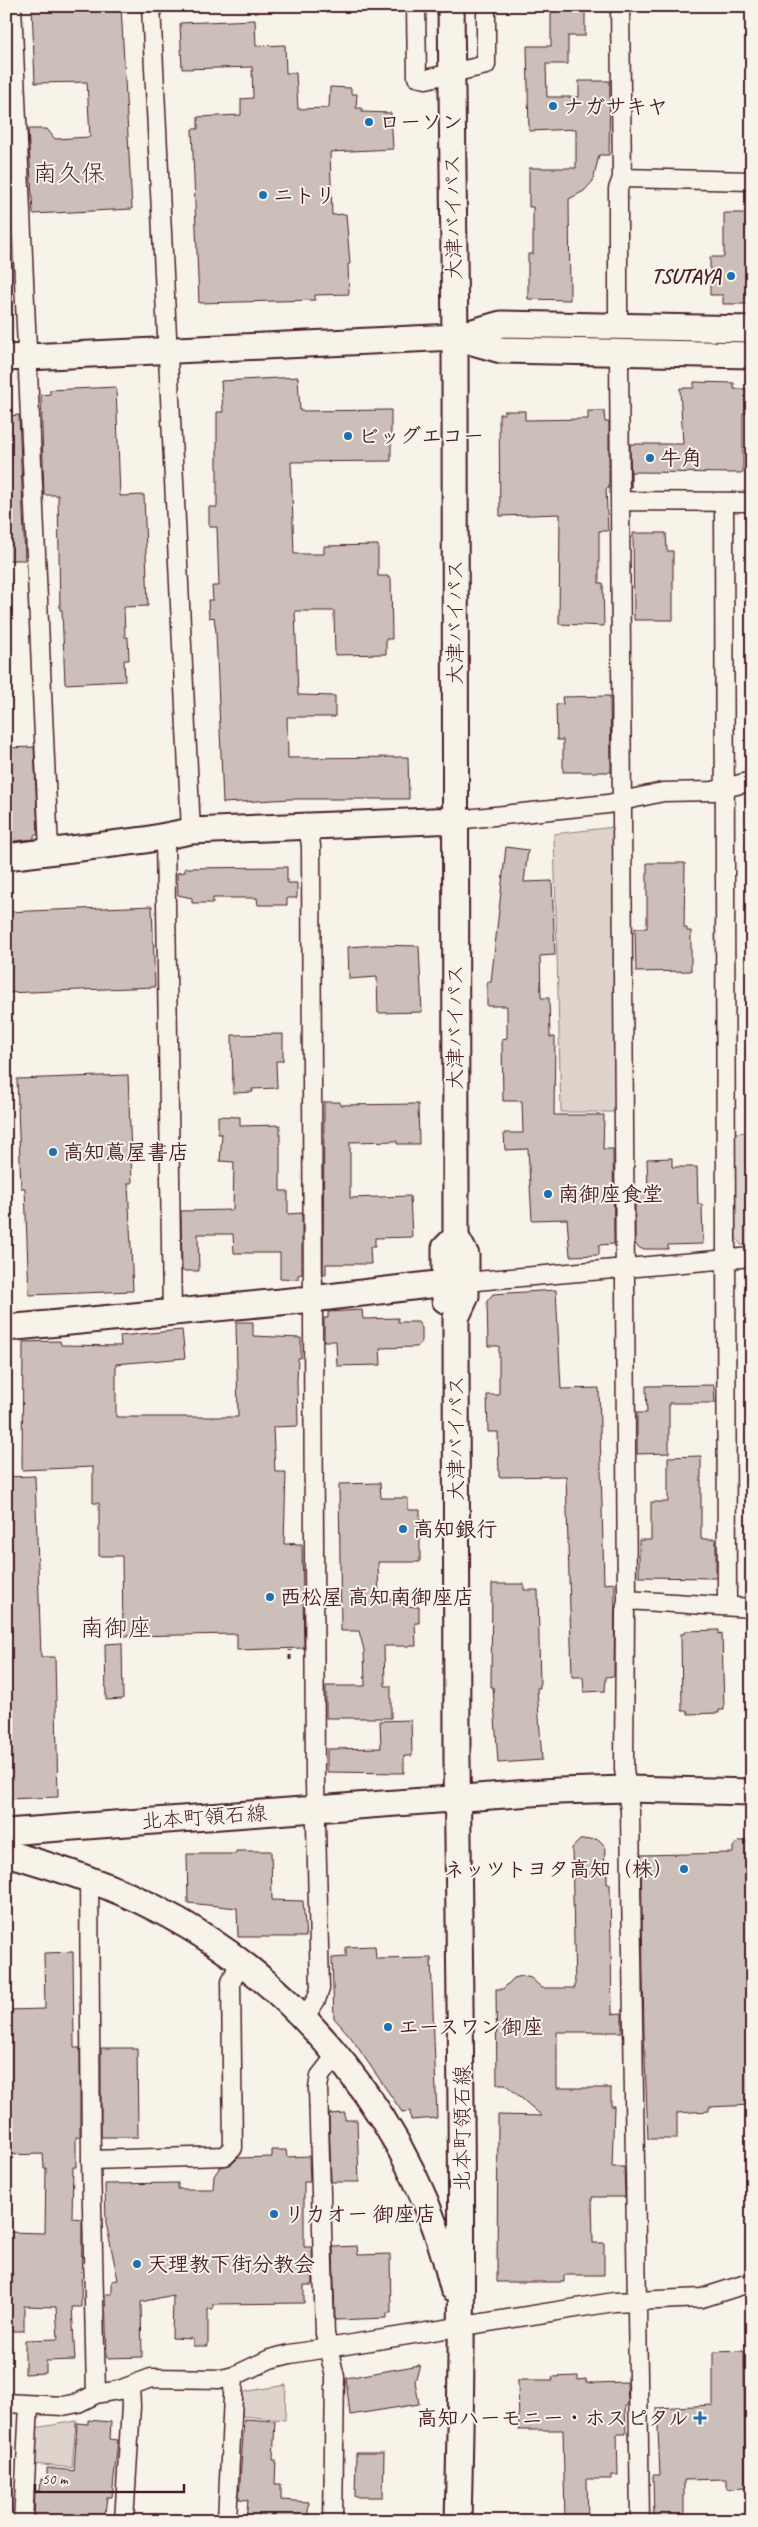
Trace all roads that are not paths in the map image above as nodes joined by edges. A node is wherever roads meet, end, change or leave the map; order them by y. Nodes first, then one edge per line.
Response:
1 (12, 6) edge
2 (151, 6) edge
3 (416, 6) edge
4 (451, 6) edge
5 (486, 6) edge
6 (620, 6) edge
7 (451, 75) junction
8 (622, 178) junction
9 (752, 181) edge
10 (618, 326) junction
11 (752, 329) edge
12 (455, 337) junction
13 (168, 351) junction
14 (619, 353) junction
15 (752, 356) edge
16 (17, 358) edge
17 (620, 500) junction
18 (724, 502) junction
19 (752, 502) edge
20 (752, 781) edge
21 (724, 789) junction
22 (622, 800) junction
23 (456, 820) junction
24 (308, 826) junction
25 (191, 831) junction
26 (166, 836) junction
27 (49, 851) junction
28 (6, 857) edge
29 (752, 1257) edge
30 (726, 1259) junction
31 (626, 1268) junction
32 (455, 1282) junction
33 (312, 1299) junction
34 (172, 1313) junction
35 (6, 1328) edge
36 (627, 1600) junction
37 (727, 1606) junction
38 (752, 1608) edge
39 (627, 1789) junction
40 (752, 1792) edge
41 (458, 1798) junction
42 (316, 1809) junction
43 (6, 1832) edge
44 (6, 1853) edge
45 (89, 1879) junction
46 (240, 1961) junction
47 (304, 2018) junction
48 (336, 2054) junction
49 (91, 2160) junction
50 (752, 2282) edge
51 (636, 2302) junction
52 (462, 2325) junction
53 (329, 2348) junction
54 (234, 2376) junction
55 (130, 2386) junction
56 (96, 2394) junction
57 (6, 2403) edge
58 (29, 2405) junction
59 (22, 2521) edge
60 (124, 2521) edge
61 (227, 2521) edge
62 (332, 2521) edge
63 (458, 2521) edge
64 (640, 2521) edge

1 - 16 street
2 - 13 street
3 - 7 street
4 - 7 main road, 大津バイパス
5 - 7 street
6 - 8 street
7 - 12 main road, 大津バイパス
8 - 9 street
8 - 10 street
10 - 11 main road
10 - 12 main road
12 - 13 main road
12 - 14 main road
12 - 23 main road, 大津バイパス
13 - 16 main road
13 - 25 street
14 - 15 main road
14 - 17 street
16 - 27 street
17 - 18 street
17 - 22 street
18 - 19 street
18 - 21 street
20 - 21 street
21 - 22 street
21 - 30 street
22 - 23 street
22 - 31 street
23 - 24 main road
23 - 32 main road, 大津バイパス
24 - 25 main road
24 - 33 street
25 - 26 main road
26 - 27 main road
26 - 34 street
27 - 28 main road
29 - 30 street
30 - 31 street
30 - 37 street
31 - 32 street
31 - 36 street
32 - 33 main road
32 - 41 main road, 大津バイパス
33 - 34 main road
33 - 42 street
34 - 35 main road
36 - 37 street
36 - 39 street
37 - 38 street
39 - 40 main road
39 - 41 main road
39 - 51 street
41 - 42 main road, 北本町領石線
41 - 52 main road, 北本町領石線
42 - 43 main road, 北本町領石線
42 - 47 street
44 - 45 main road
45 - 46 main road
45 - 49 street
46 - 47 main road
46 - 49 street
47 - 48 main road
48 - 52 main road
48 - 53 street
49 - 56 street
50 - 51 street
51 - 52 street
51 - 64 street
52 - 53 street
52 - 63 main road, 北本町領石線
53 - 54 street
53 - 62 street
54 - 55 street
54 - 61 street
55 - 56 street
55 - 60 street
56 - 58 street
57 - 58 street
58 - 59 street

